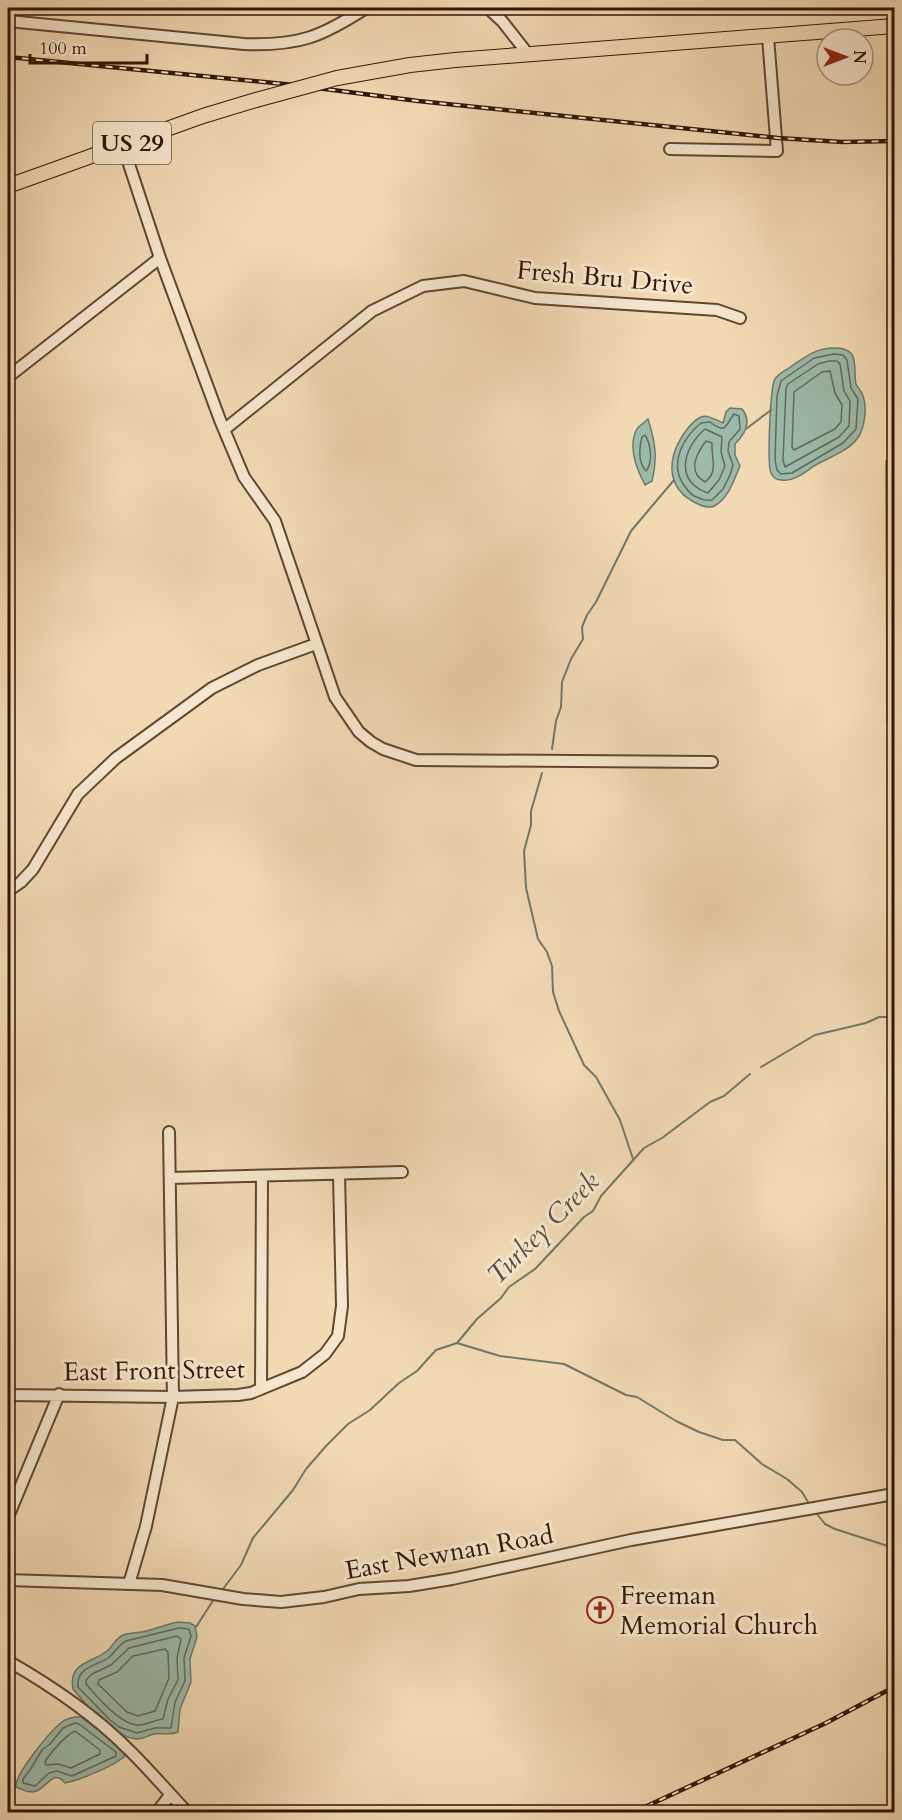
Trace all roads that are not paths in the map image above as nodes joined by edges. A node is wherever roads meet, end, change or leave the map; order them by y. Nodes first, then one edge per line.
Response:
1 (366, 8) edge
2 (488, 8) edge
3 (8, 21) edge
4 (894, 26) edge
5 (768, 37) junction
6 (528, 54) junction
7 (123, 146) junction
8 (670, 149) dead end
9 (8, 186) edge
10 (160, 258) junction
11 (740, 318) dead end
12 (8, 377) edge
13 (225, 429) junction
14 (316, 644) junction
15 (712, 762) dead end
16 (8, 891) edge
17 (169, 1132) dead end
18 (402, 1172) dead end
19 (339, 1175) junction
20 (262, 1177) junction
21 (170, 1178) junction
22 (261, 1389) junction
23 (8, 1395) edge
24 (59, 1395) junction
25 (173, 1396) junction
26 (894, 1494) edge
27 (8, 1517) edge
28 (8, 1580) edge
29 (129, 1584) junction
30 (8, 1661) edge
31 (170, 1795) junction
32 (157, 1812) edge
33 (187, 1812) edge

1 - 3 street
2 - 6 street
4 - 5 main road, US 29
5 - 6 main road, US 29
5 - 8 street
6 - 7 main road, US 29, bridge
7 - 9 main road, US 29
7 - 10 street
10 - 12 street
10 - 13 street
11 - 13 street, Fresh Bru Drive
13 - 14 street
14 - 15 street
14 - 16 street
17 - 21 street
18 - 19 street
19 - 20 street
19 - 22 street, East Front Street
20 - 21 street
20 - 22 street
21 - 25 street
22 - 25 street, East Front Street
23 - 24 street, East Front Street
24 - 25 street, East Front Street
24 - 27 street
25 - 29 street
26 - 29 street, East Newnan Road
28 - 29 street, East Newnan Road
30 - 31 street
31 - 32 street
31 - 33 street

